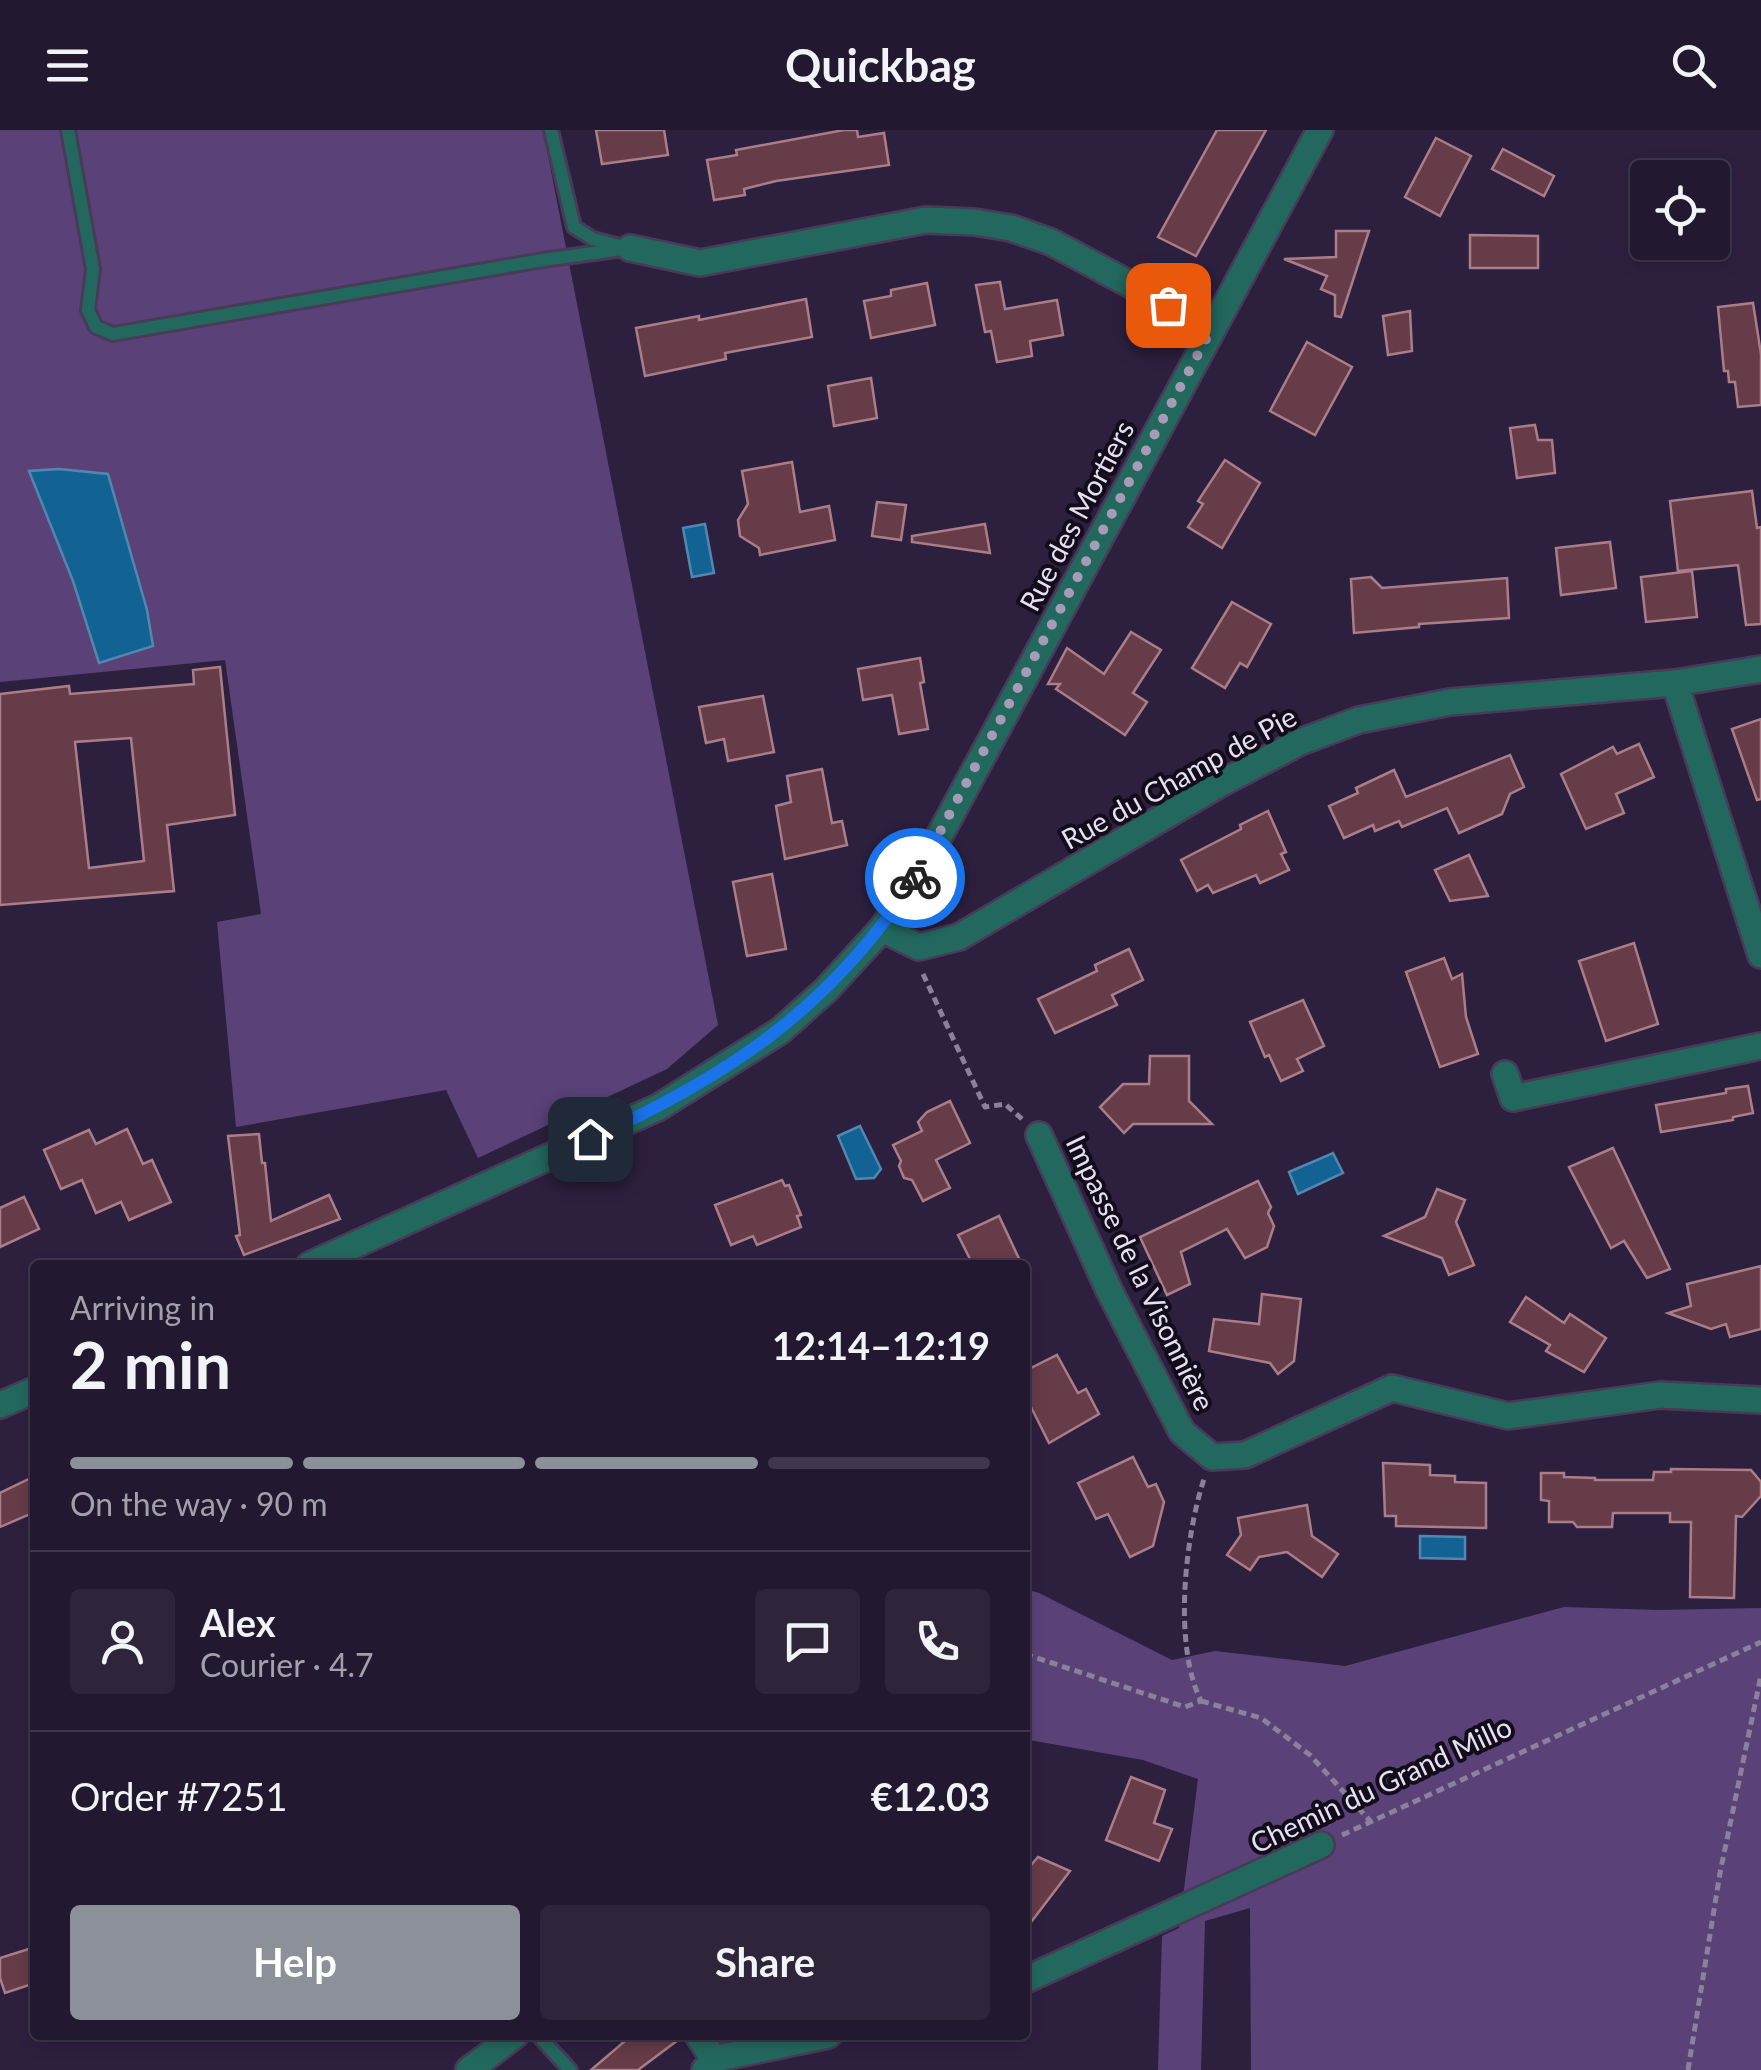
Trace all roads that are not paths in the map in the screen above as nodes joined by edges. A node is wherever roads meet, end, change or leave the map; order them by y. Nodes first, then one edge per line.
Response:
1 (68, 130) edge
2 (551, 130) edge
3 (1320, 130) edge
4 (630, 248) junction
5 (1210, 332) junction
6 (1761, 669) edge
7 (1674, 683) junction
8 (882, 928) junction
9 (1761, 956) edge
10 (1761, 1046) edge
11 (1505, 1074) dead end
12 (1039, 1135) road end
13 (321, 1260) edge
14 (30, 1392) edge
15 (1761, 1400) edge
16 (0, 1406) edge
17 (1322, 1845) road end
18 (1030, 1978) edge
19 (508, 2040) edge
20 (543, 2040) edge
21 (700, 2040) edge
22 (808, 2040) edge
23 (710, 2064) edge
24 (469, 2070) edge
25 (570, 2070) edge

1 - 4 lane
2 - 4 lane
3 - 5 street, Rue des Mortiers
4 - 5 street
5 - 8 street, Rue des Mortiers
6 - 7 street, Rue du Champ de Pie
7 - 8 street, Rue du Champ de Pie
7 - 9 street
8 - 13 street, Rue des Mortiers
10 - 11 street
12 - 15 street, Impasse de la Visonnière
14 - 16 street
17 - 18 street, Chemin du Grand Millo
19 - 24 street
20 - 25 lane
21 - 23 street
22 - 23 street

